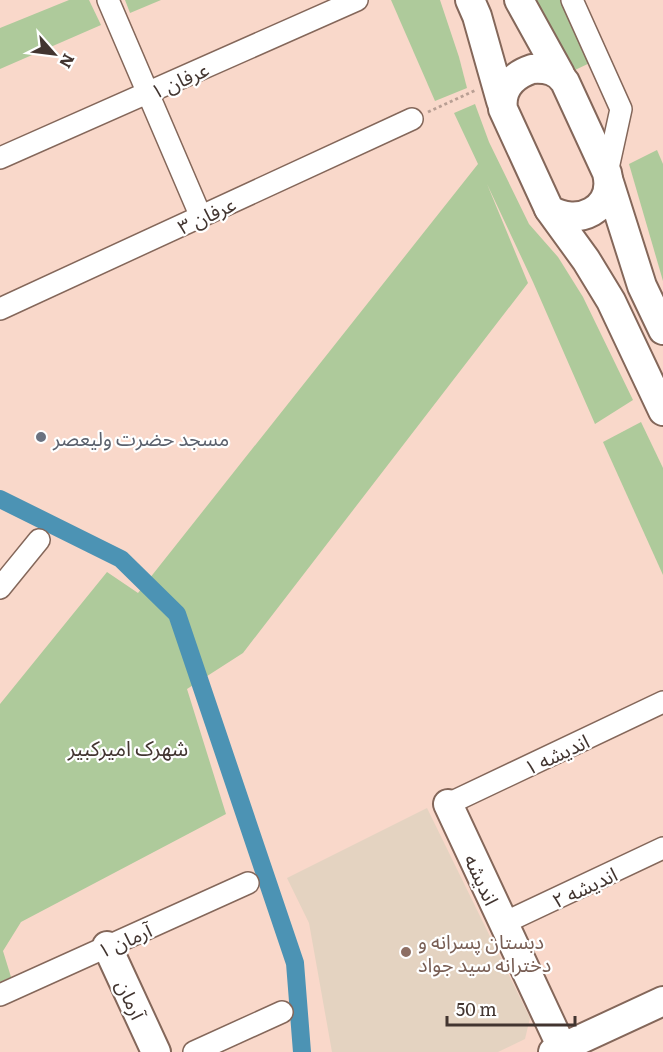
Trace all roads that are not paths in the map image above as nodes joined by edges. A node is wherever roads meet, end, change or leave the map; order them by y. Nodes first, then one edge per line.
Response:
1 (108, 0) edge
2 (357, 0) edge
3 (470, 0) edge
4 (519, 0) edge
5 (572, 0) edge
6 (560, 74) junction
7 (499, 91) junction
8 (148, 93) junction
9 (412, 119) road end
10 (0, 158) edge
11 (608, 177) junction
12 (549, 209) junction
13 (201, 217) junction
14 (0, 309) edge
15 (663, 330) edge
16 (663, 411) edge
17 (39, 540) dead end
18 (0, 588) edge
19 (663, 702) edge
20 (448, 804) joint
21 (663, 848) edge
22 (248, 883) dead end
23 (504, 923) junction
24 (107, 946) junction
25 (0, 995) edge
26 (663, 1001) edge
27 (282, 1012) dead end
28 (560, 1051) edge
29 (156, 1052) edge
30 (194, 1052) edge

1 - 8 street
2 - 8 street, عرفان ۱
3 - 7 main road
4 - 6 main road
5 - 11 street
6 - 7 main road
6 - 11 main road
7 - 12 main road
8 - 10 street, عرفان ۱
8 - 13 street
9 - 13 street, عرفان ۳
11 - 12 main road
11 - 15 main road
12 - 16 main road
13 - 14 street, عرفان ۳
17 - 18 street
19 - 20 street, اندیشه ۱
20 - 23 main road, اندیشه
21 - 23 street, اندیشه ۲
22 - 24 street, آرمان ۱
23 - 28 main road, اندیشه
24 - 25 street, آرمان ۱
24 - 29 main road, آرمان
26 - 28 main road
27 - 30 street

